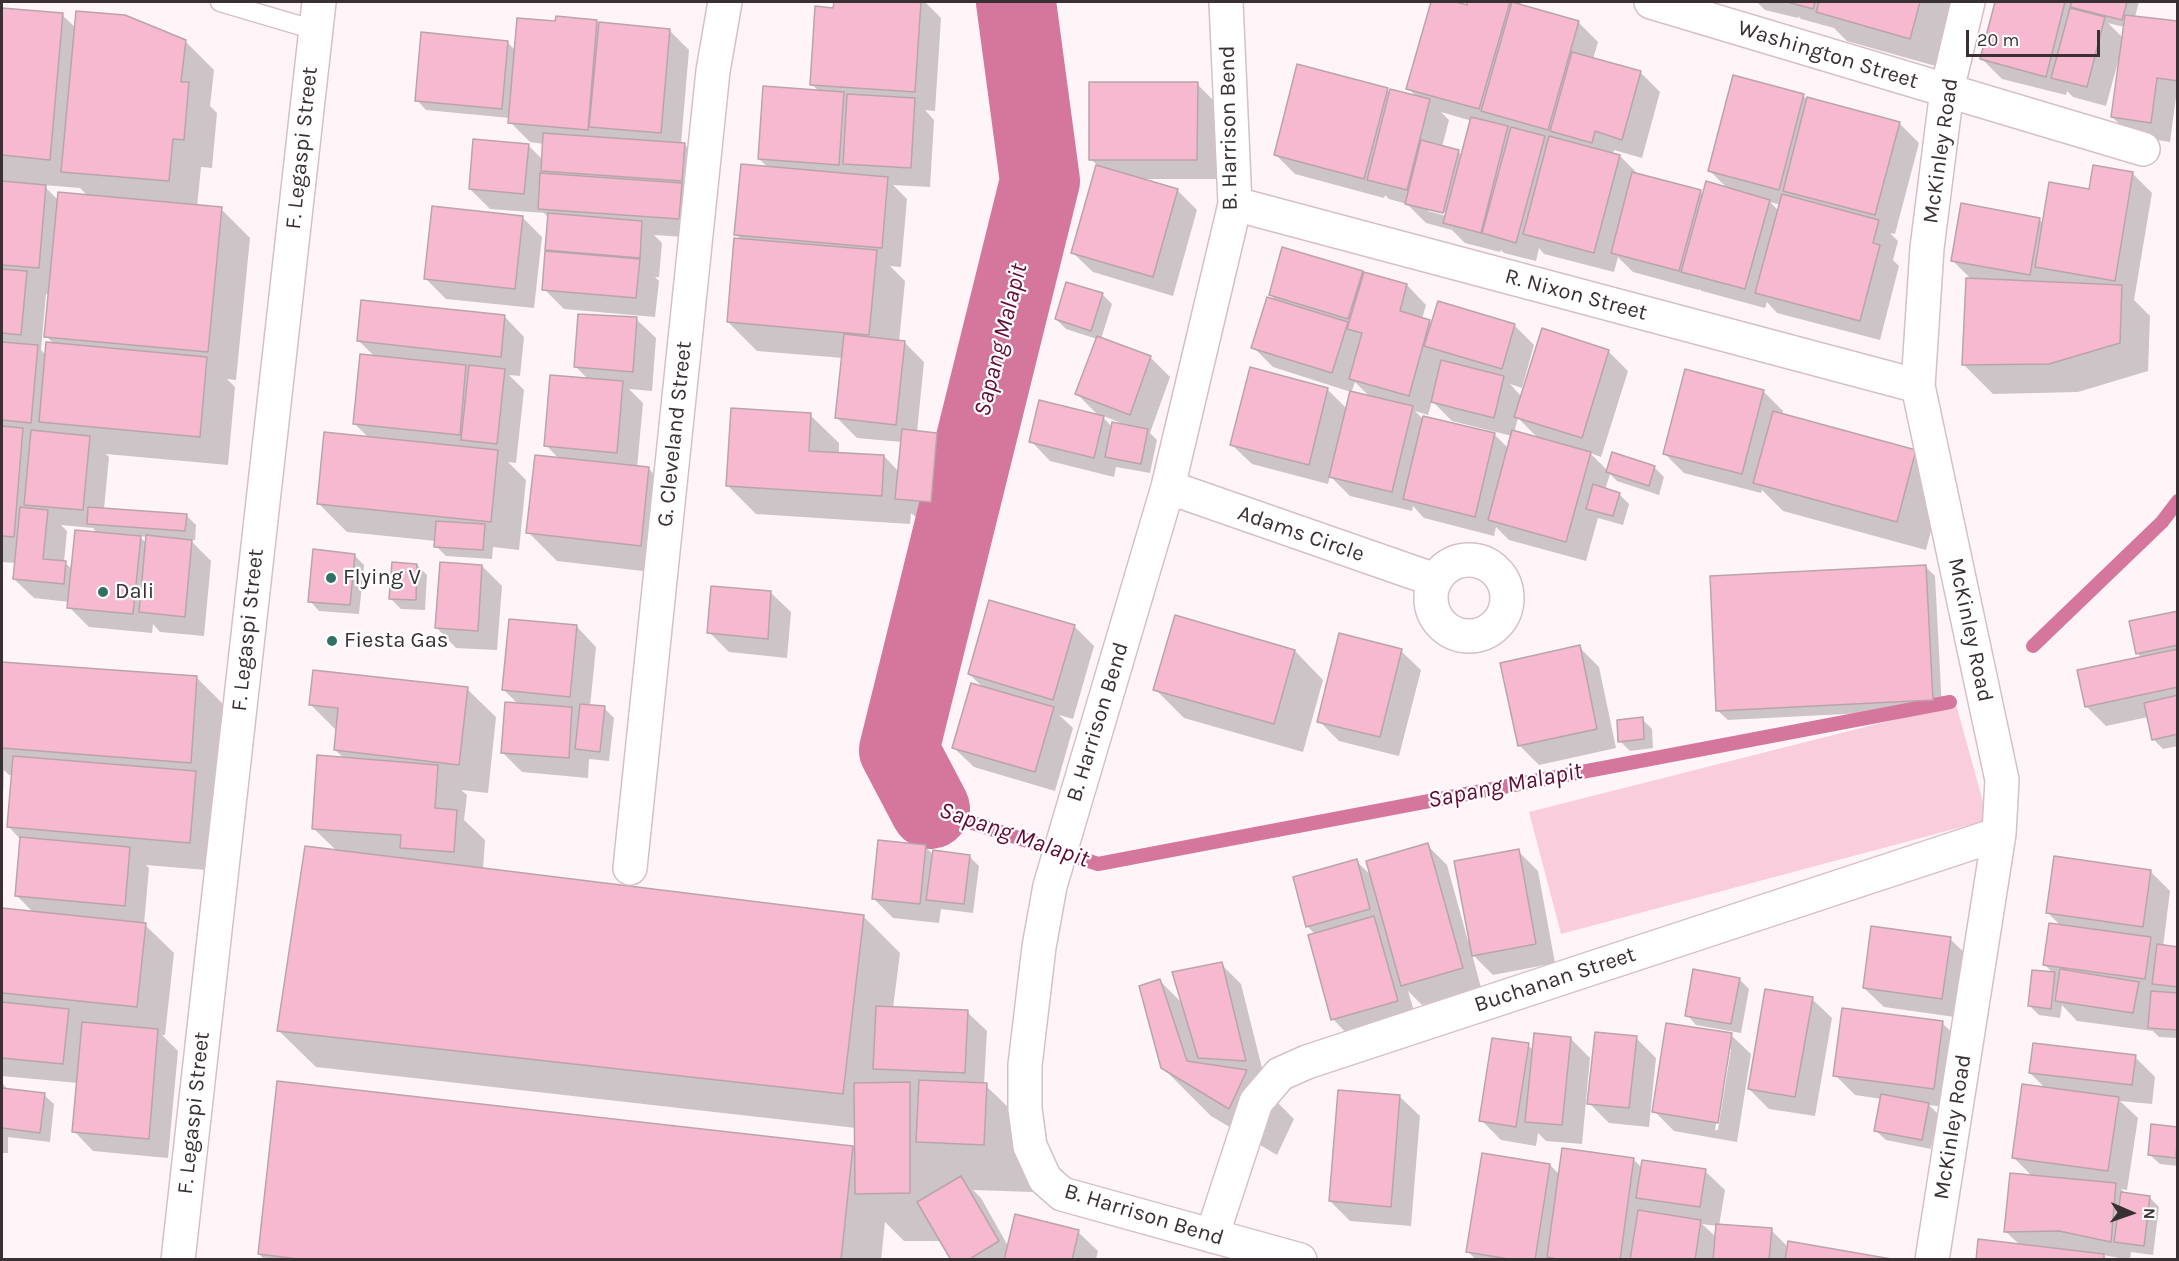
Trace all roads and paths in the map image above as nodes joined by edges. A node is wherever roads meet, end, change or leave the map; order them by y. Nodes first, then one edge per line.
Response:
1 (220, 2) edge
2 (725, 2) edge
3 (1226, 2) edge
4 (1651, 2) edge
5 (1968, 2) edge
6 (317, 16) edge
7 (1947, 90) junction
8 (2143, 149) dead end
9 (1235, 204) junction
10 (1918, 386) junction
11 (1168, 487) junction
12 (1435, 580) dead end
13 (1999, 834) junction
14 (630, 868) dead end
15 (1212, 1236) junction
16 (178, 1260) edge
17 (1300, 1260) edge
18 (1932, 1260) edge

1 - 6 lane
2 - 14 street, G. Cleveland Street
3 - 9 street, B. Harrison Bend
4 - 7 street, Washington Street
5 - 7 street, McKinley Road
6 - 16 street, F. Legaspi Street
7 - 8 street, Washington Street
7 - 10 street, McKinley Road
9 - 10 street, R. Nixon Street
9 - 11 street, B. Harrison Bend
10 - 13 street, McKinley Road
11 - 12 street, Adams Circle
11 - 15 street, B. Harrison Bend
13 - 15 street, Buchanan Street
13 - 18 street, McKinley Road
15 - 17 street, B. Harrison Bend

